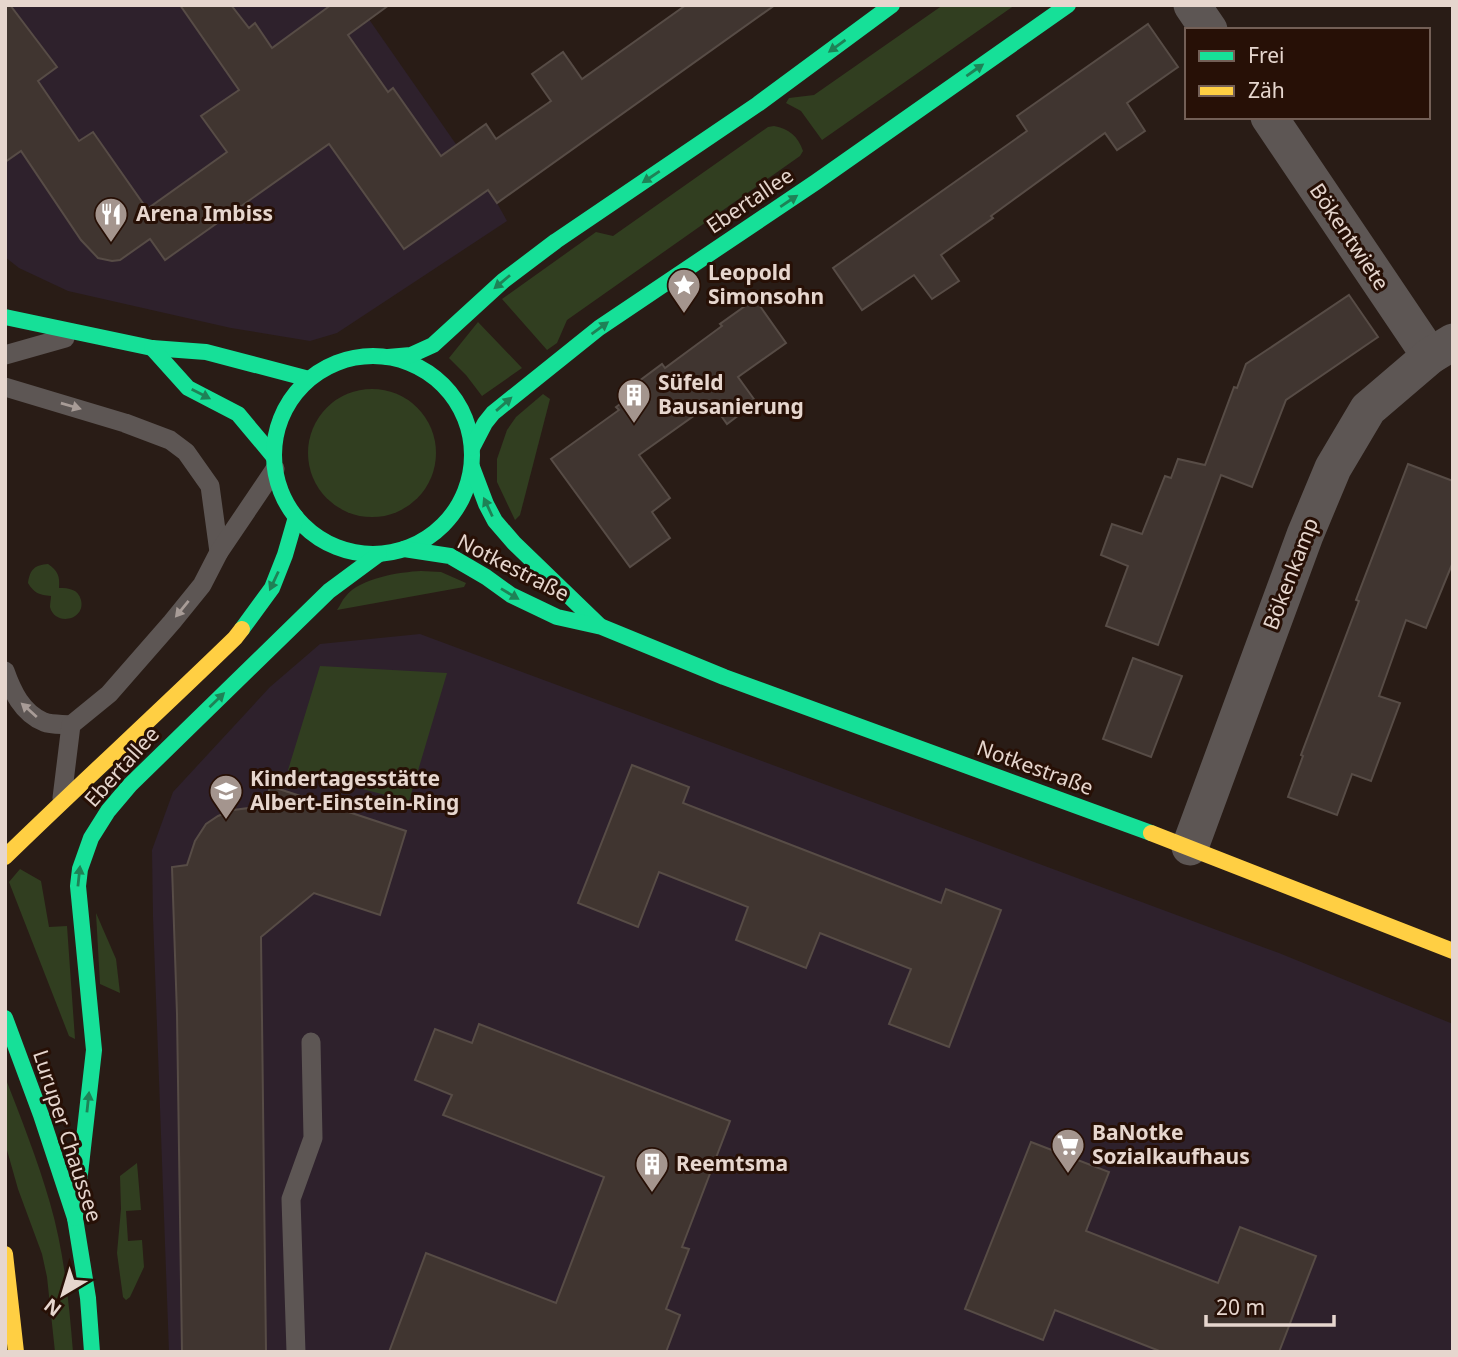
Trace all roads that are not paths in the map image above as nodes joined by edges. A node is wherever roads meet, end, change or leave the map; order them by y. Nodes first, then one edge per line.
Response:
1 (892, 5) edge
2 (1068, 5) edge
3 (1192, 5) edge
4 (1208, 28) edge
5 (1270, 119) edge
6 (5, 317) edge
7 (82, 333) junction
8 (152, 348) junction
9 (1441, 349) edge
10 (5, 355) edge
11 (388, 357) junction
12 (309, 379) junction
13 (5, 387) edge
14 (472, 448) junction
15 (274, 463) junction
16 (472, 467) junction
17 (296, 517) junction
18 (404, 549) junction
19 (219, 552) junction
20 (379, 554) junction
21 (602, 627) junction
22 (5, 671) edge
23 (71, 725) junction
24 (61, 802) junction
25 (1190, 847) junction
26 (5, 857) edge
27 (1453, 951) edge
28 (5, 1018) edge
29 (311, 1042) dead end
30 (75, 1219) junction
31 (5, 1254) edge
32 (9, 1323) edge
33 (16, 1352) edge
34 (92, 1352) edge
35 (296, 1352) edge

1 -> 11 main road
14 -> 2 main road, Ebertallee
3 - 4 street
5 - 9 street, Bökentwiete
6 - 7 main road
7 - 8 main road
7 - 10 lane
8 - 12 main road
8 -> 15 main road
9 - 25 street, Bökenkamp
11 - 12 main road
11 - 14 main road
12 - 15 main road
13 -> 19 lane
14 - 16 main road
15 - 17 main road
15 - 19 lane
16 - 18 main road
21 -> 16 main road, Notkestraße
17 - 20 main road
17 -> 24 main road, Ebertallee
18 - 20 main road
18 -> 21 main road, Notkestraße
19 -> 23 lane
30 -> 20 main road, Ebertallee
21 - 25 main road, Notkestraße
23 -> 22 lane
23 - 24 lane
24 - 26 main road, Ebertallee
25 - 27 main road, Notkestraße
28 - 30 main road, Luruper Chaussee
29 - 35 lane
30 - 34 main road, Luruper Chaussee
31 - 32 main road
32 - 33 main road

